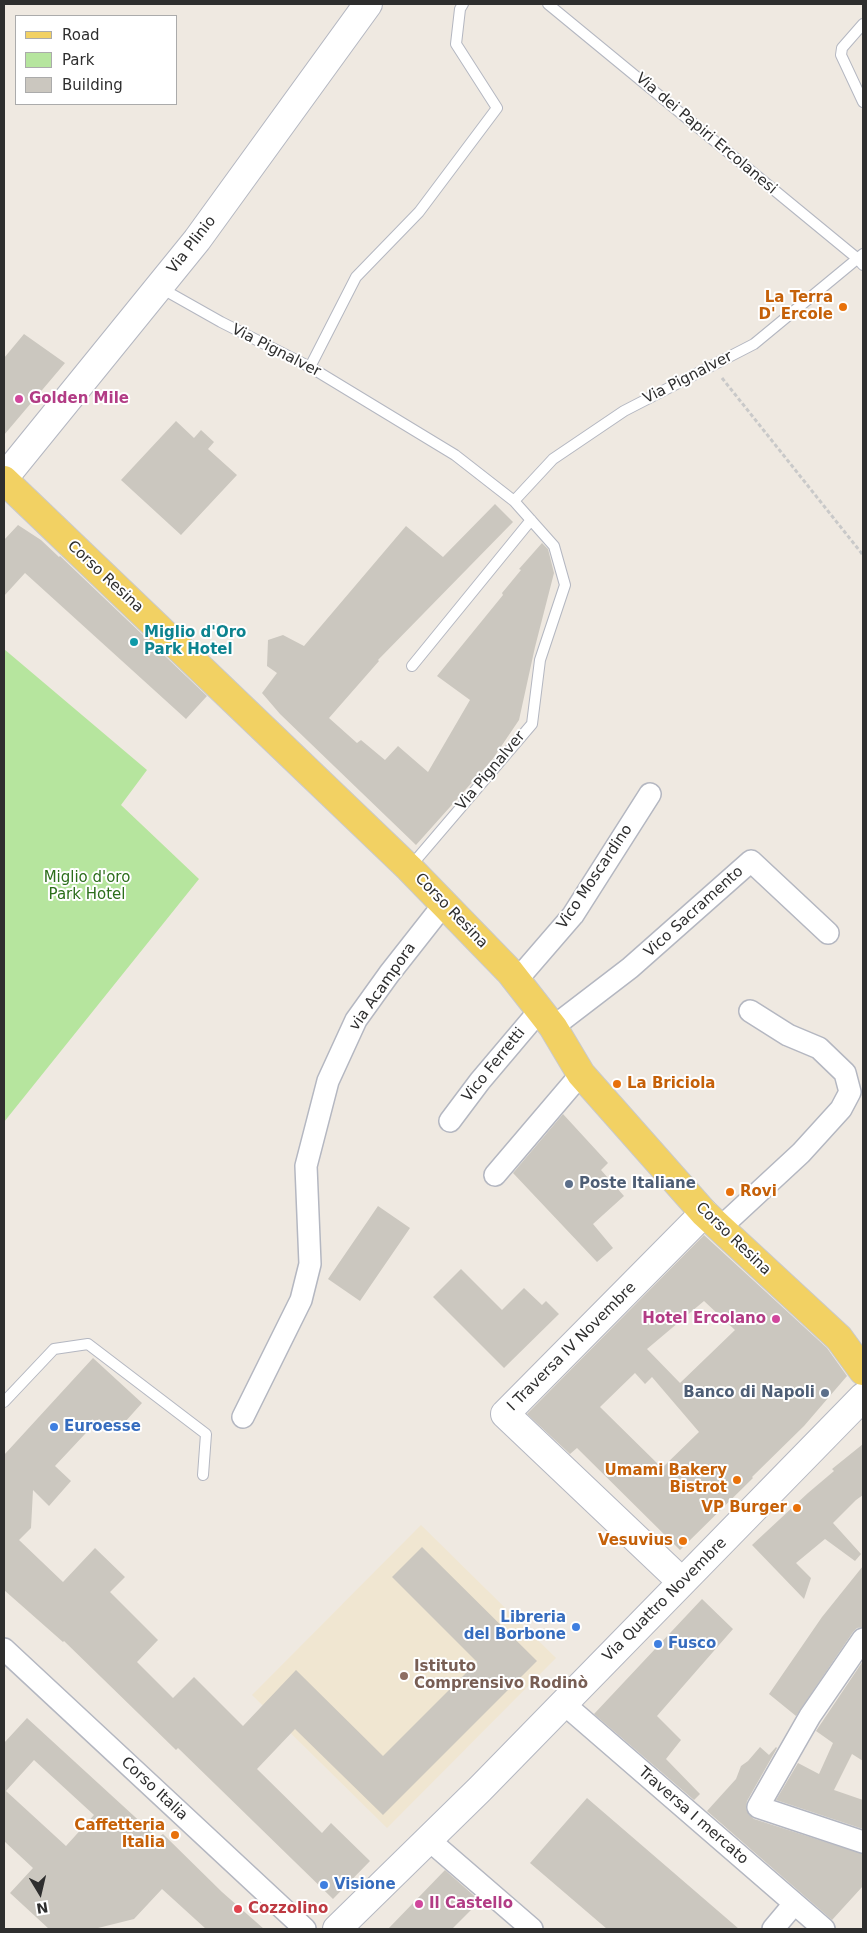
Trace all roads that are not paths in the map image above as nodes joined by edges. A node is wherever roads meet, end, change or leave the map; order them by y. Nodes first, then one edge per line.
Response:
1 (368, 4) edge
2 (462, 4) edge
3 (548, 4) edge
4 (863, 24) edge
5 (863, 102) edge
6 (861, 259) edge
7 (159, 287) junction
8 (310, 367) junction
9 (4, 479) edge
10 (514, 502) junction
11 (531, 520) junction
12 (412, 666) dead end
13 (650, 794) dead end
14 (409, 868) junction
15 (444, 904) junction
16 (828, 933) dead end
17 (516, 981) junction
18 (750, 1011) dead end
19 (547, 1019) junction
20 (581, 1074) junction
21 (450, 1121) dead end
22 (495, 1175) dead end
23 (712, 1220) junction
24 (863, 1371) edge
25 (863, 1397) edge
26 (4, 1402) edge
27 (243, 1417) dead end
28 (203, 1475) dead end
29 (682, 1582) junction
30 (863, 1639) edge
31 (4, 1648) edge
32 (563, 1704) junction
33 (429, 1840) junction
34 (863, 1842) edge
35 (794, 1904) junction
36 (305, 1929) edge
37 (337, 1929) edge
38 (532, 1929) edge
39 (773, 1929) edge
40 (824, 1929) edge

1 - 7 street, Via Plinio
2 - 8 lane
3 - 6 lane, Via dei Papiri Ercolanesi
4 - 5 lane
6 - 10 lane, Via Pignalver
7 - 8 lane, Via Pignalver
7 - 9 street, Via Plinio
8 - 10 lane, Via Pignalver
9 - 14 main road, Corso Resina
10 - 11 lane, Via Pignalver
11 - 12 lane
11 - 14 lane, Via Pignalver
13 - 17 street, Vico Moscardino
14 - 15 main road, Corso Resina
15 - 17 main road, Corso Resina
15 - 27 street, via Acampora
16 - 19 street, Vico Sacramento
17 - 19 main road, Corso Resina
18 - 23 street
19 - 20 main road, Corso Resina
19 - 21 street, Vico Ferretti
20 - 22 street
20 - 23 main road, Corso Resina
23 - 24 main road, Corso Resina
23 - 29 street, I Traversa IV Novembre
25 - 29 street, Via Quattro Novembre
26 - 28 lane
29 - 32 street, Via Quattro Novembre
30 - 34 street
31 - 36 street, Corso Italia
32 - 33 street, Via Quattro Novembre
32 - 35 street, Traversa I mercato
33 - 37 street, Via Quattro Novembre
33 - 38 street
35 - 39 street
35 - 40 street, Traversa I mercato

